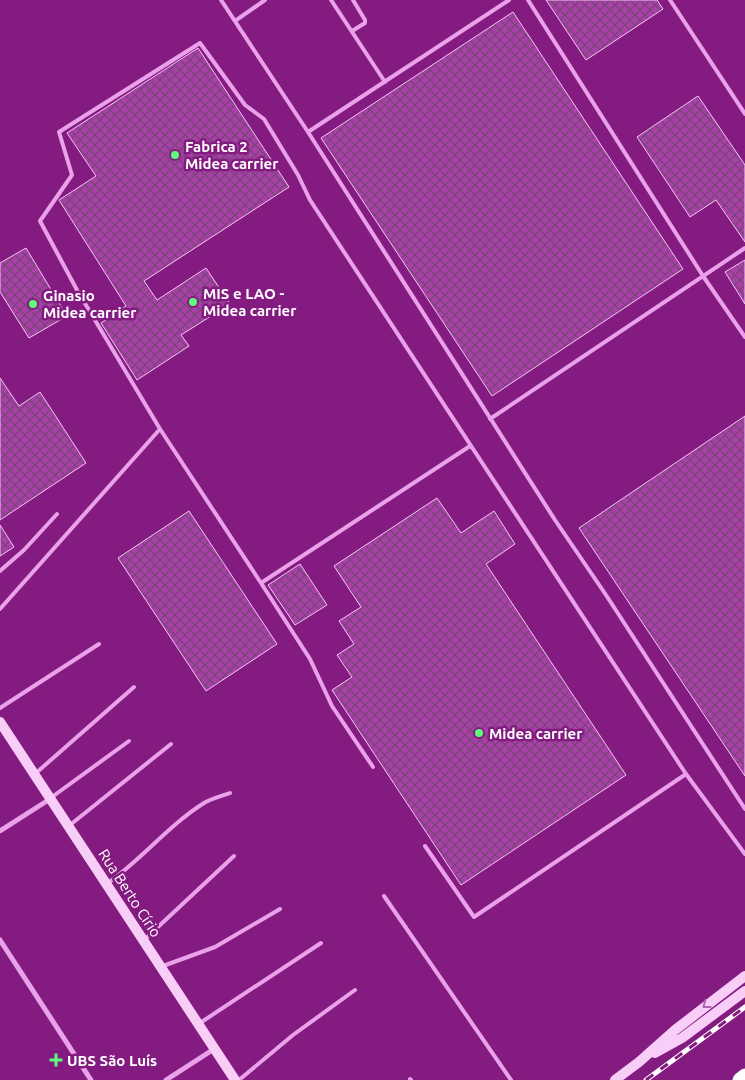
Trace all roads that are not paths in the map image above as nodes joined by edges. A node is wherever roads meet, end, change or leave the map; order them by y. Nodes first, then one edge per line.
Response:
1 (221, 0) edge
2 (265, 0) edge
3 (331, 0) edge
4 (353, 0) edge
5 (510, 0) edge
6 (528, 0) edge
7 (670, 0) edge
8 (235, 21) junction
9 (352, 32) junction
10 (385, 82) junction
11 (745, 114) edge
12 (308, 132) junction
13 (745, 248) edge
14 (703, 276) junction
15 (745, 337) edge
16 (490, 419) junction
17 (160, 429) junction
18 (470, 446) junction
19 (57, 514) dead end
20 (0, 571) edge
21 (261, 583) junction
22 (0, 609) edge
23 (99, 644) dead end
24 (134, 687) dead end
25 (0, 708) edge
26 (0, 722) edge
27 (129, 741) dead end
28 (171, 744) dead end
29 (373, 767) dead end
30 (34, 774) junction
31 (686, 774) junction
32 (230, 793) dead end
33 (50, 799) junction
34 (745, 809) edge
35 (68, 826) junction
36 (0, 831) edge
37 (426, 846) dead end
38 (745, 854) edge
39 (234, 856) dead end
40 (106, 884) junction
41 (384, 896) dead end
42 (280, 909) dead end
43 (0, 940) edge
44 (144, 941) junction
45 (321, 943) dead end
46 (161, 967) junction
47 (745, 976) edge
48 (354, 990) dead end
49 (745, 991) edge
50 (198, 1024) junction
51 (214, 1049) junction
52 (639, 1062) junction
53 (745, 1076) edge
54 (91, 1080) edge
55 (166, 1080) edge
56 (235, 1080) edge
57 (239, 1080) edge
58 (511, 1080) edge
59 (615, 1080) edge
60 (740, 1080) edge

1 - 8 lane
2 - 8 lane
3 - 9 lane
4 - 9 lane
5 - 10 lane
6 - 14 lane
7 - 11 lane
8 - 12 lane
9 - 10 lane
10 - 12 lane
12 - 16 lane
13 - 14 lane
14 - 15 lane
14 - 16 lane
16 - 34 lane
17 - 18 lane
17 - 21 lane
17 - 22 lane
18 - 21 lane
18 - 31 lane
19 - 20 lane
21 - 29 lane
23 - 25 lane
24 - 30 lane
26 - 30 street, Rua Berto Círio
27 - 33 lane
28 - 35 lane
30 - 33 street, Rua Berto Círio
31 - 37 lane
31 - 38 lane
32 - 40 lane
33 - 35 street, Rua Berto Círio
33 - 36 street
35 - 40 street, Rua Berto Círio
39 - 44 lane
40 - 44 street, Rua Berto Círio
41 - 58 lane
42 - 46 lane
43 - 54 street
44 - 46 street, Rua Berto Círio
45 - 50 lane
46 - 50 street, Rua Berto Círio
47 -> 52 street
48 - 57 lane
49 - 52 street
50 - 51 street, Rua Berto Círio
51 - 55 street
51 - 56 street, Rua Berto Círio
52 - 59 street
53 - 60 highway

